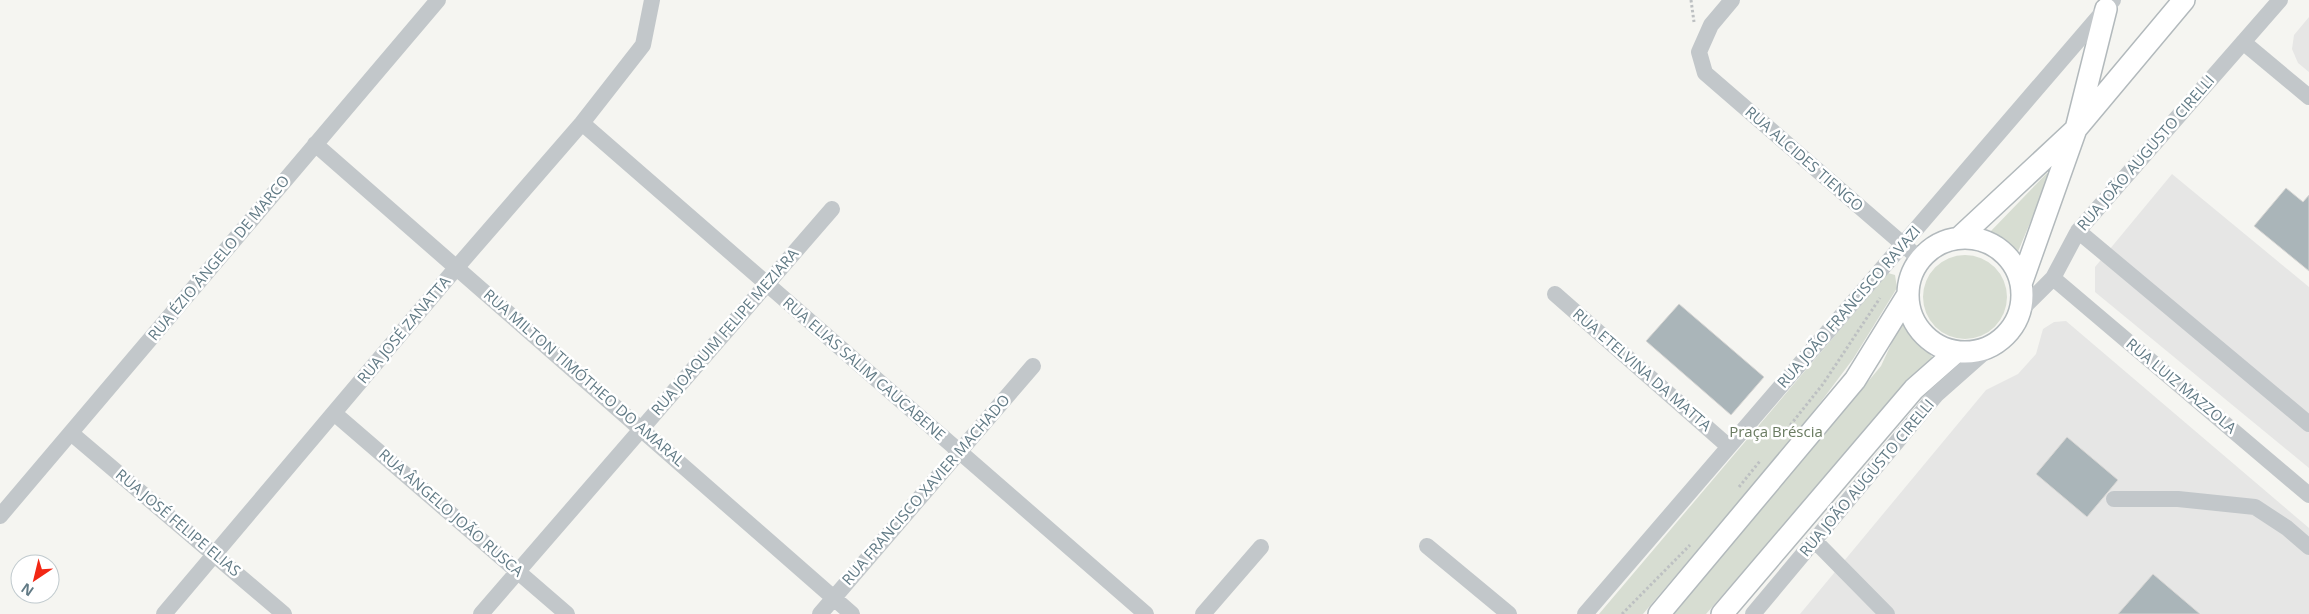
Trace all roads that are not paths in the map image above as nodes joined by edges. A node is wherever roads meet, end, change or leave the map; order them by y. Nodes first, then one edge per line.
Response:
1 (438, 0) edge
2 (652, 0) edge
3 (1732, 0) edge
4 (2184, 0) edge
5 (2280, 0) edge
6 (2109, 4) edge
7 (2243, 42) junction
8 (2309, 97) edge
9 (582, 123) junction
10 (2076, 129) junction
11 (315, 144) junction
12 (832, 209) dead end
13 (2078, 231) junction
14 (1959, 238) junction
15 (1903, 246) junction
16 (1920, 259) junction
17 (457, 267) junction
18 (2053, 278) junction
19 (766, 284) junction
20 (2021, 284) junction
21 (1555, 294) dead end
22 (1908, 296) junction
23 (2020, 311) junction
24 (1988, 349) junction
25 (1956, 352) junction
26 (1033, 366) dead end
27 (334, 413) junction
28 (2309, 424) edge
29 (641, 428) junction
30 (71, 433) junction
31 (1728, 446) junction
32 (959, 451) junction
33 (2309, 495) edge
34 (2114, 499) dead end
35 (0, 516) edge
36 (1814, 541) junction
37 (1427, 546) dead end
38 (1262, 547) dead end
39 (2309, 547) edge
40 (214, 552) junction
41 (518, 570) junction
42 (833, 598) junction
43 (164, 614) edge
44 (284, 614) edge
45 (481, 614) edge
46 (566, 614) edge
47 (820, 614) edge
48 (852, 614) edge
49 (1146, 614) edge
50 (1203, 614) edge
51 (1509, 614) edge
52 (1585, 614) edge
53 (1659, 614) edge
54 (1722, 614) edge
55 (1753, 614) edge
56 (1887, 614) edge

1 - 11 street, RUA ÉZIO ÂNGELO DE MARCO
2 - 9 street, RUA JOSÉ ZANATTA
3 - 15 street, RUA ALCIDES TIENGO
4 - 10 main road
5 - 7 street, RUA JOÃO AUGUSTO CIRELLI
6 - 10 main road
6 - 15 street, RUA JOÃO FRANCISCO RAVAZI
7 - 8 street
7 - 13 street, RUA JOÃO AUGUSTO CIRELLI
9 - 17 street, RUA JOSÉ ZANATTA
9 - 19 street, RUA ELIAS SALIM CAUCABENE
10 - 14 main road
10 - 20 main road
11 - 17 street, RUA MILTON TIMÓTHEO DO AMARAL
11 - 30 street, RUA ÉZIO ÂNGELO DE MARCO
12 - 19 street, RUA JOAQUIM FELIPE MEZIARA
13 - 18 street, RUA JOÃO AUGUSTO CIRELLI
13 - 28 street
14 - 16 main road
14 - 20 main road
15 - 16 street, RUA ALCIDES TIENGO
15 - 31 street, RUA JOÃO FRANCISCO RAVAZI
16 - 22 main road
17 - 27 street, RUA JOSÉ ZANATTA
17 - 29 street, RUA MILTON TIMÓTHEO DO AMARAL
18 - 23 street, RUA JOÃO AUGUSTO CIRELLI
18 - 33 street, RUA LUIZ MAZZOLA
19 - 29 street, RUA JOAQUIM FELIPE MEZIARA
19 - 32 street, RUA ELIAS SALIM CAUCABENE
20 - 23 main road
21 - 31 street, RUA ETELVINA DA MATTA
22 - 25 main road
22 - 53 main road
23 - 24 main road
24 - 25 main road
24 - 36 street, RUA JOÃO AUGUSTO CIRELLI
25 - 54 main road
26 - 32 street, RUA FRANCISCO XAVIER MACHADO
27 - 40 street, RUA JOSÉ ZANATTA
27 - 41 street, RUA ÂNGELO JOÃO RUSCA
29 - 41 street, RUA JOAQUIM FELIPE MEZIARA
29 - 42 street, RUA MILTON TIMÓTHEO DO AMARAL
30 - 35 street, RUA ÉZIO ÂNGELO DE MARCO
30 - 40 street, RUA JOSÉ FELIPE ELIAS
31 - 52 street, RUA JOÃO FRANCISCO RAVAZI
32 - 42 street, RUA FRANCISCO XAVIER MACHADO
32 - 49 street, RUA ELIAS SALIM CAUCABENE
34 - 39 street
36 - 55 street, RUA JOÃO AUGUSTO CIRELLI
36 - 56 street
37 - 51 street
38 - 50 street
40 - 43 street, RUA JOSÉ ZANATTA
40 - 44 street, RUA JOSÉ FELIPE ELIAS
41 - 45 street, RUA JOAQUIM FELIPE MEZIARA
41 - 46 street, RUA ÂNGELO JOÃO RUSCA
42 - 47 street, RUA FRANCISCO XAVIER MACHADO
42 - 48 street, RUA MILTON TIMÓTHEO DO AMARAL

